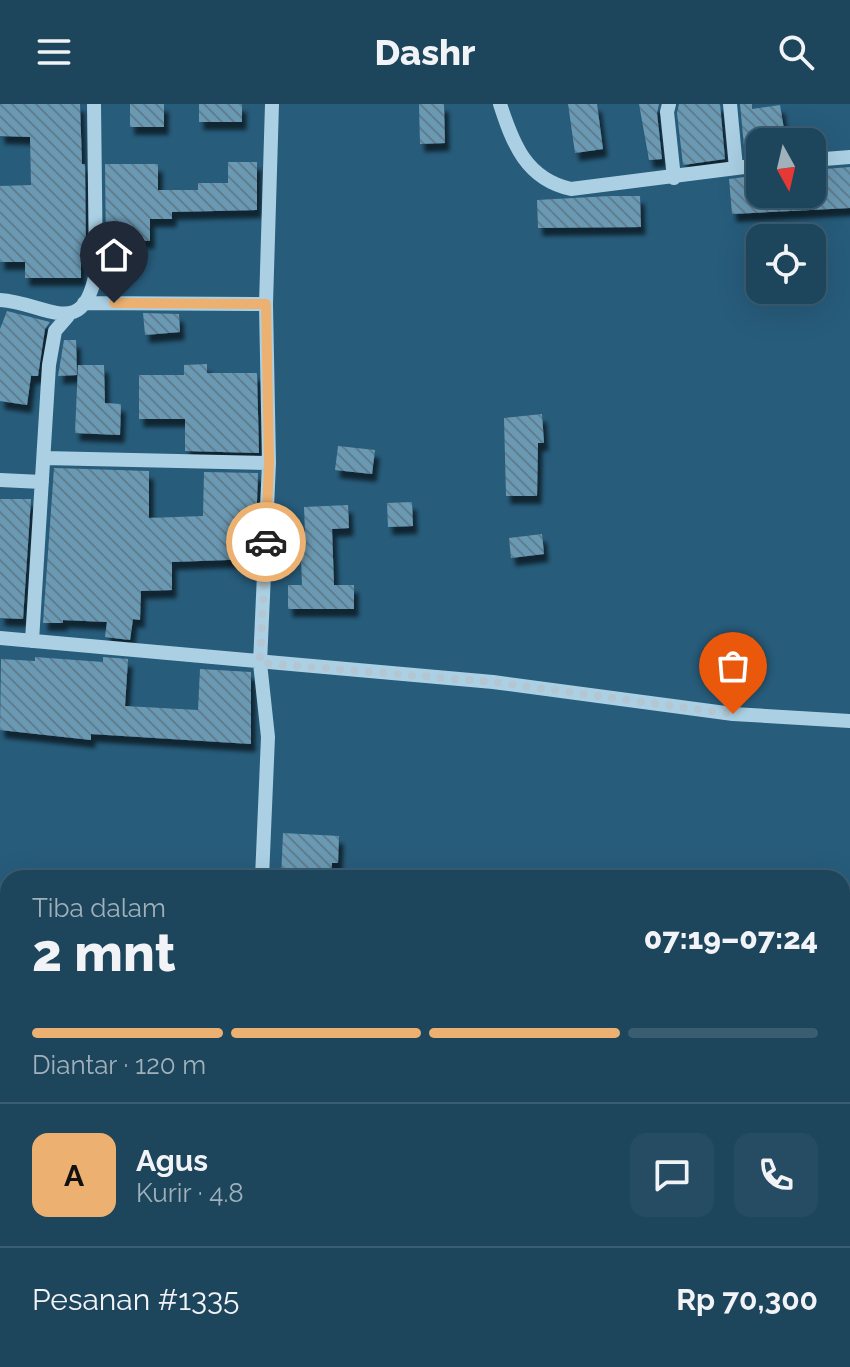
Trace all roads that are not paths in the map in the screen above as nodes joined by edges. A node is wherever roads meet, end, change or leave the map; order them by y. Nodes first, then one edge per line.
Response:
1 (94, 104) edge
2 (272, 104) edge
3 (500, 104) edge
4 (669, 104) edge
5 (730, 104) edge
6 (850, 157) edge
7 (826, 159) edge
8 (746, 167) edge
9 (736, 168) junction
10 (674, 178) junction
11 (0, 300) edge
12 (84, 303) junction
13 (266, 304) junction
14 (68, 316) junction
15 (44, 458) junction
16 (269, 463) junction
17 (0, 480) edge
18 (42, 482) junction
19 (0, 638) edge
20 (32, 641) junction
21 (260, 663) junction
22 (850, 721) edge
23 (262, 870) edge

1 - 12 street
2 - 13 street
3 - 10 street
4 - 10 street
5 - 9 street
6 - 7 street
8 - 9 street
9 - 10 street
11 - 14 street
12 - 13 street
12 - 14 street
13 - 16 street
14 - 15 street
15 - 16 street
15 - 18 street
16 - 21 street
17 - 18 street
18 - 20 street
19 - 20 street
20 - 21 street
21 - 22 street
21 - 23 street

